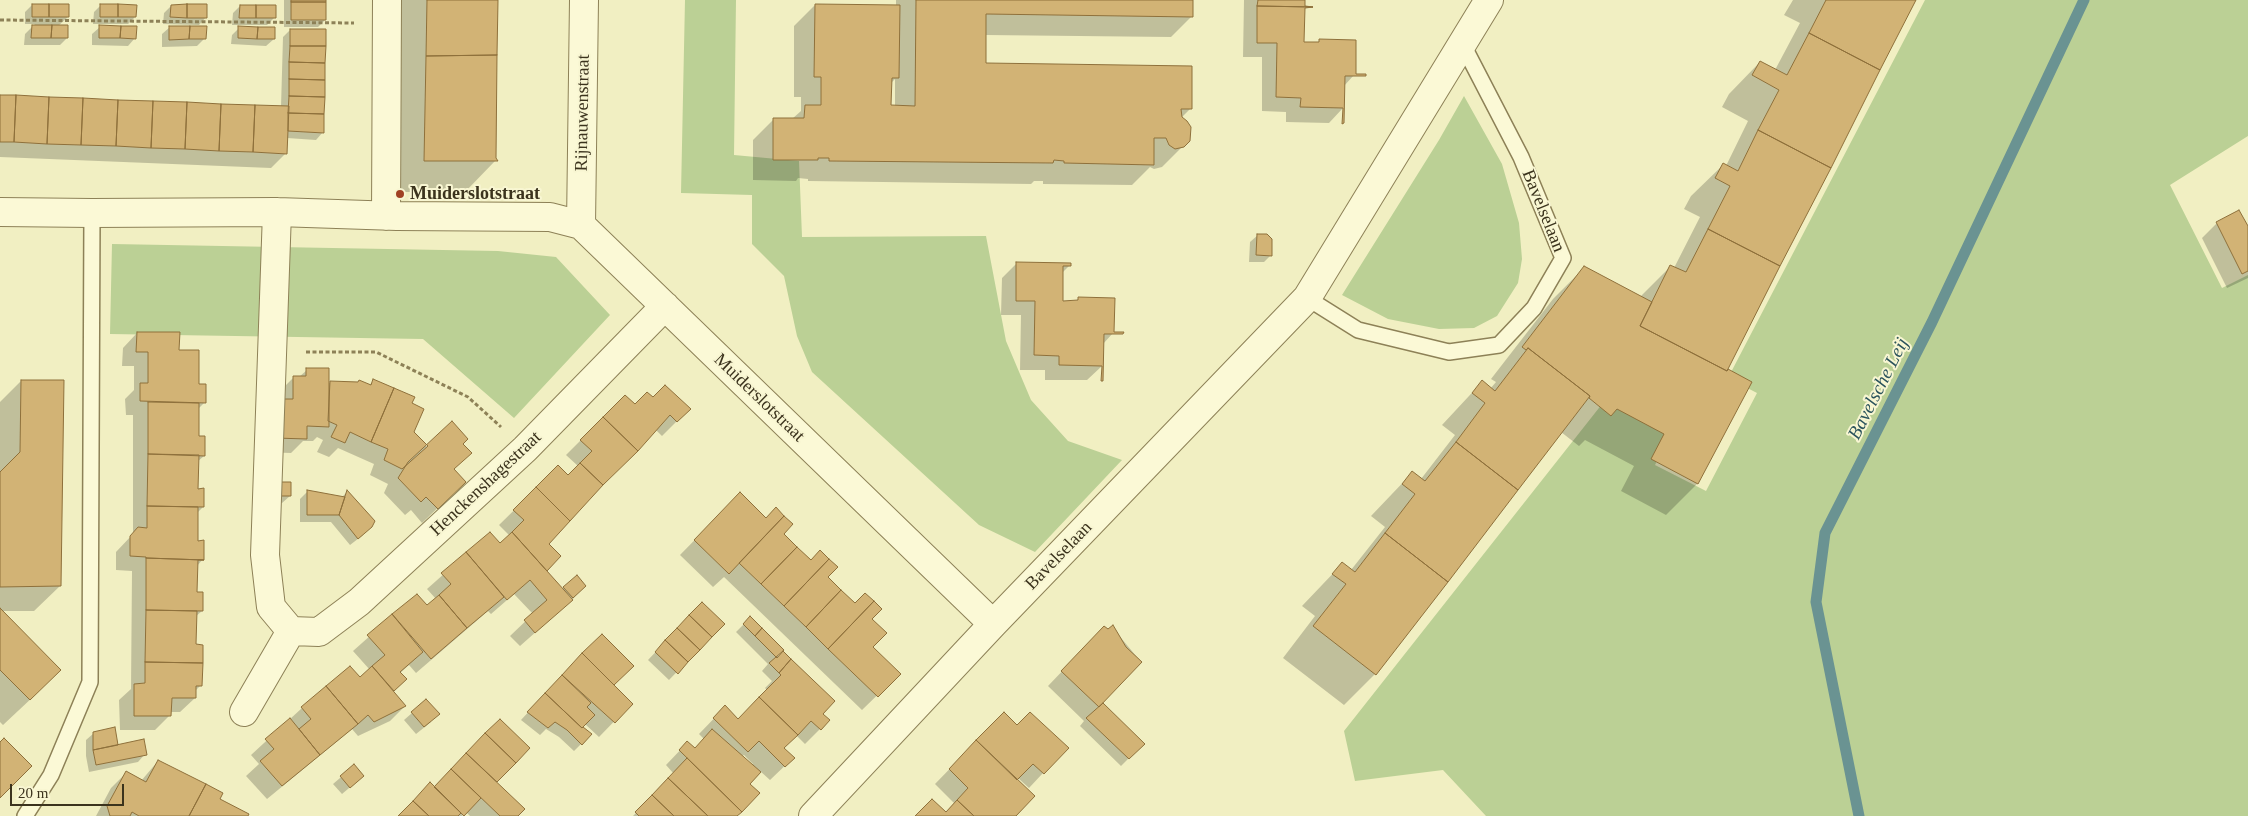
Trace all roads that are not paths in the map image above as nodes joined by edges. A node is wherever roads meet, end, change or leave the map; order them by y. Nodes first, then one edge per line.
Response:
1 (584, 0) edge
2 (1489, 0) edge
3 (387, 12) edge
4 (1463, 44) junction
5 (0, 212) edge
6 (276, 212) junction
7 (92, 214) junction
8 (386, 216) junction
9 (581, 226) junction
10 (1307, 298) junction
11 (665, 306) junction
12 (993, 624) junction
13 (291, 631) junction
14 (244, 712) dead end
15 (25, 816) edge
16 (813, 816) edge

1 - 9 street, Rijnauwenstraat
2 - 4 street, Bavelselaan
3 - 8 street
4 - 10 street, Bavelselaan
4 - 10 lane, Bavelselaan
5 - 7 street, Muiderslotstraat
6 - 7 street, Muiderslotstraat
6 - 8 street, Muiderslotstraat
6 - 13 street
7 - 15 lane
8 - 9 street, Muiderslotstraat
9 - 11 street, Muiderslotstraat
10 - 12 street, Bavelselaan
11 - 12 street, Muiderslotstraat
11 - 13 street, Henckenshagestraat
12 - 16 street, Bavelselaan
13 - 14 street

